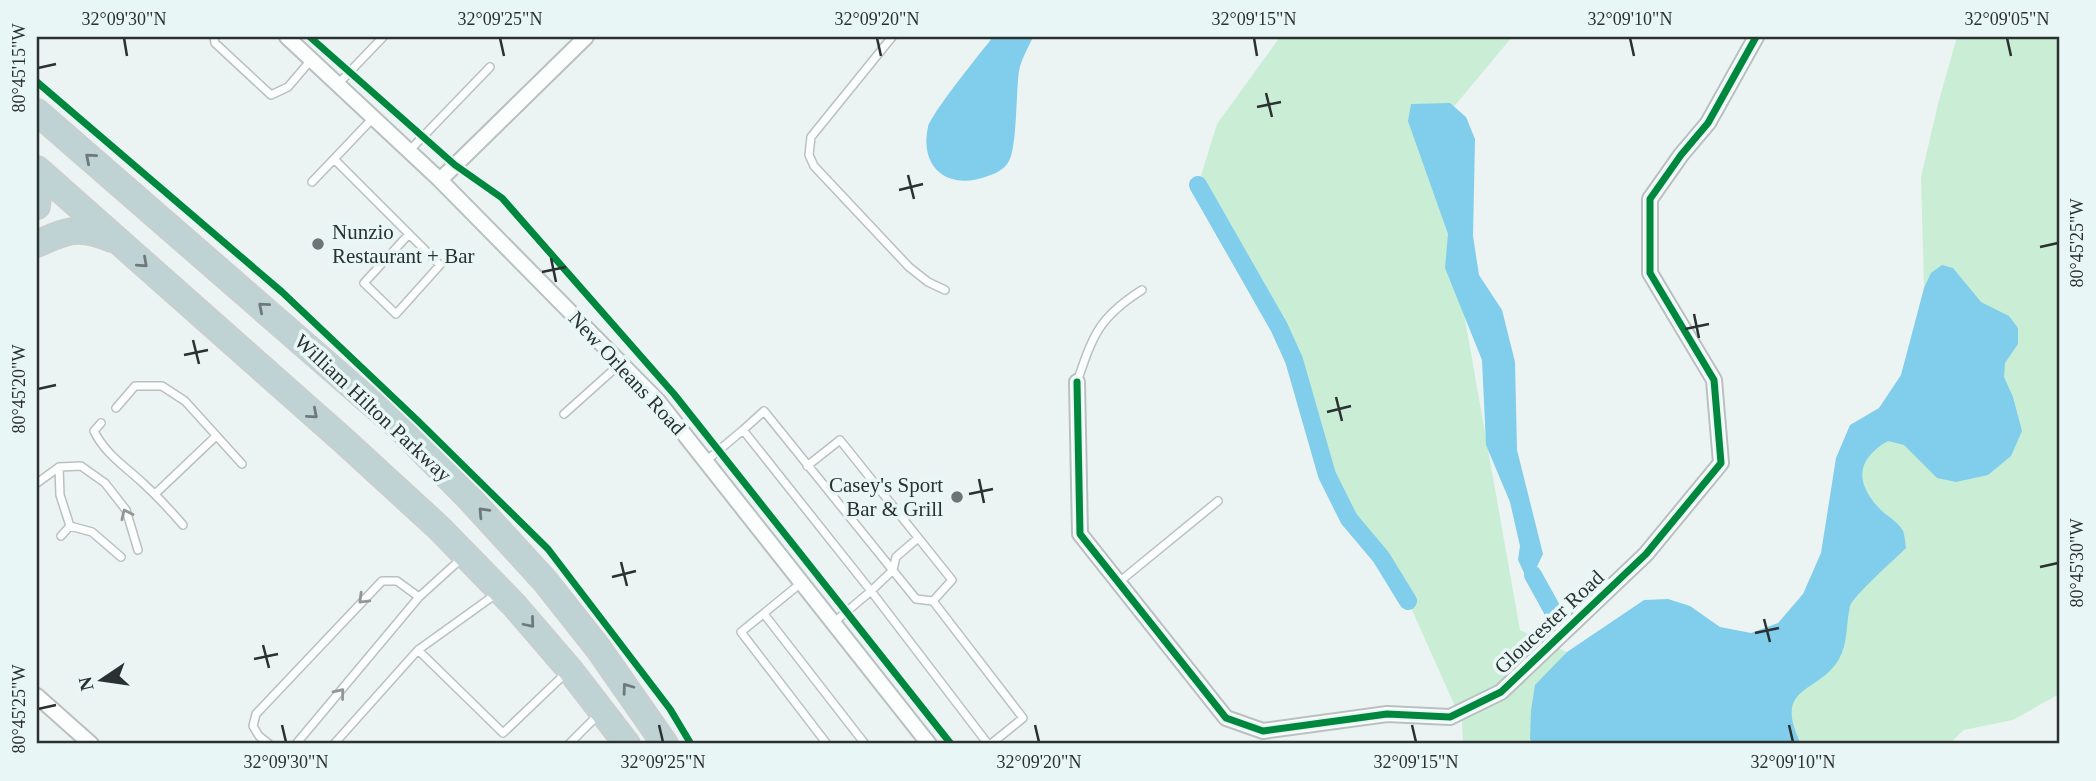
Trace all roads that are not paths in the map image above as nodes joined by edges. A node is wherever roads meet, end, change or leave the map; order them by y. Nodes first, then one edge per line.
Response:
1 (214, 37) edge
2 (287, 37) edge
3 (383, 37) edge
4 (586, 37) edge
5 (892, 37) edge
6 (1756, 37) edge
7 (311, 59) junction
8 (490, 66) dead end
9 (338, 85) junction
10 (37, 112) edge
11 (373, 117) junction
12 (409, 151) junction
13 (334, 159) junction
14 (39, 171) edge
15 (440, 180) junction
16 (312, 182) dead end
17 (37, 206) edge
18 (409, 234) junction
19 (118, 241) junction
20 (37, 244) edge
21 (945, 290) dead end
22 (1142, 290) dead end
23 (621, 363) junction
24 (1077, 382) joint
25 (116, 408) dead end
26 (565, 414) dead end
27 (101, 423) dead end
28 (743, 430) junction
29 (215, 437) junction
30 (706, 461) junction
31 (242, 464) dead end
32 (807, 466) junction
33 (59, 467) junction
34 (37, 483) edge
35 (155, 494) junction
36 (1218, 501) dead end
37 (183, 525) dead end
38 (70, 526) junction
39 (61, 536) dead end
40 (918, 538) junction
41 (510, 542) junction
42 (138, 550) dead end
43 (465, 555) junction
44 (121, 557) dead end
45 (893, 570) junction
46 (1118, 582) junction
47 (802, 583) junction
48 (500, 591) junction
49 (871, 591) junction
50 (419, 597) junction
51 (933, 601) junction
52 (764, 614) junction
53 (833, 623) junction
54 (418, 650) junction
55 (570, 670) junction
56 (37, 695) edge
57 (601, 712) junction
58 (92, 744) edge
59 (269, 744) edge
60 (296, 744) edge
61 (334, 744) edge
62 (569, 744) edge
63 (627, 744) edge
64 (665, 744) edge
65 (827, 744) edge
66 (865, 744) edge
67 (929, 744) edge
68 (989, 744) edge

1 - 7 lane
2 - 7 street, New Orleans Road
3 - 9 lane
4 - 15 street
5 - 21 lane
6 - 46 street, Gloucester Road
7 - 9 street, New Orleans Road
8 - 12 lane
9 - 11 street, New Orleans Road
41 -> 10 highway, William Hilton Parkway
11 - 12 street, New Orleans Road
11 - 13 lane
12 - 15 street, New Orleans Road
13 - 16 lane
13 - 18 lane
14 - 17 highway
14 - 19 highway, William Hilton Parkway
15 - 23 street, New Orleans Road
18 - 18 lane
19 - 20 highway
19 -> 43 highway, William Hilton Parkway
22 - 24 lane
23 - 26 lane
23 - 30 street, New Orleans Road
24 - 46 street, Gloucester Road
25 - 29 lane
27 - 35 lane
28 - 30 lane
28 - 32 lane
28 - 49 lane
29 - 31 lane
29 - 35 lane
30 - 47 street, New Orleans Road
32 - 40 lane
32 - 45 lane
33 - 34 lane
33 - 38 lane
42 -> 33 lane
35 - 37 lane
36 - 46 lane
38 - 39 lane
38 - 44 lane
40 - 45 lane
40 - 51 lane
41 - 43 highway
64 -> 41 highway, William Hilton Parkway
43 - 48 highway, William Hilton Parkway
43 - 50 lane
45 - 49 lane
45 - 51 lane
47 - 52 lane
47 - 53 street, New Orleans Road
48 - 54 lane
48 -> 55 highway, William Hilton Parkway
49 - 53 lane
49 - 68 lane
50 -> 59 lane
60 -> 50 lane
51 - 68 lane
52 - 65 lane
52 - 66 lane
53 - 67 street, New Orleans Road
54 - 55 lane
54 - 61 lane
55 - 57 highway, William Hilton Parkway
56 - 58 street
57 - 62 lane
57 - 63 highway, William Hilton Parkway

